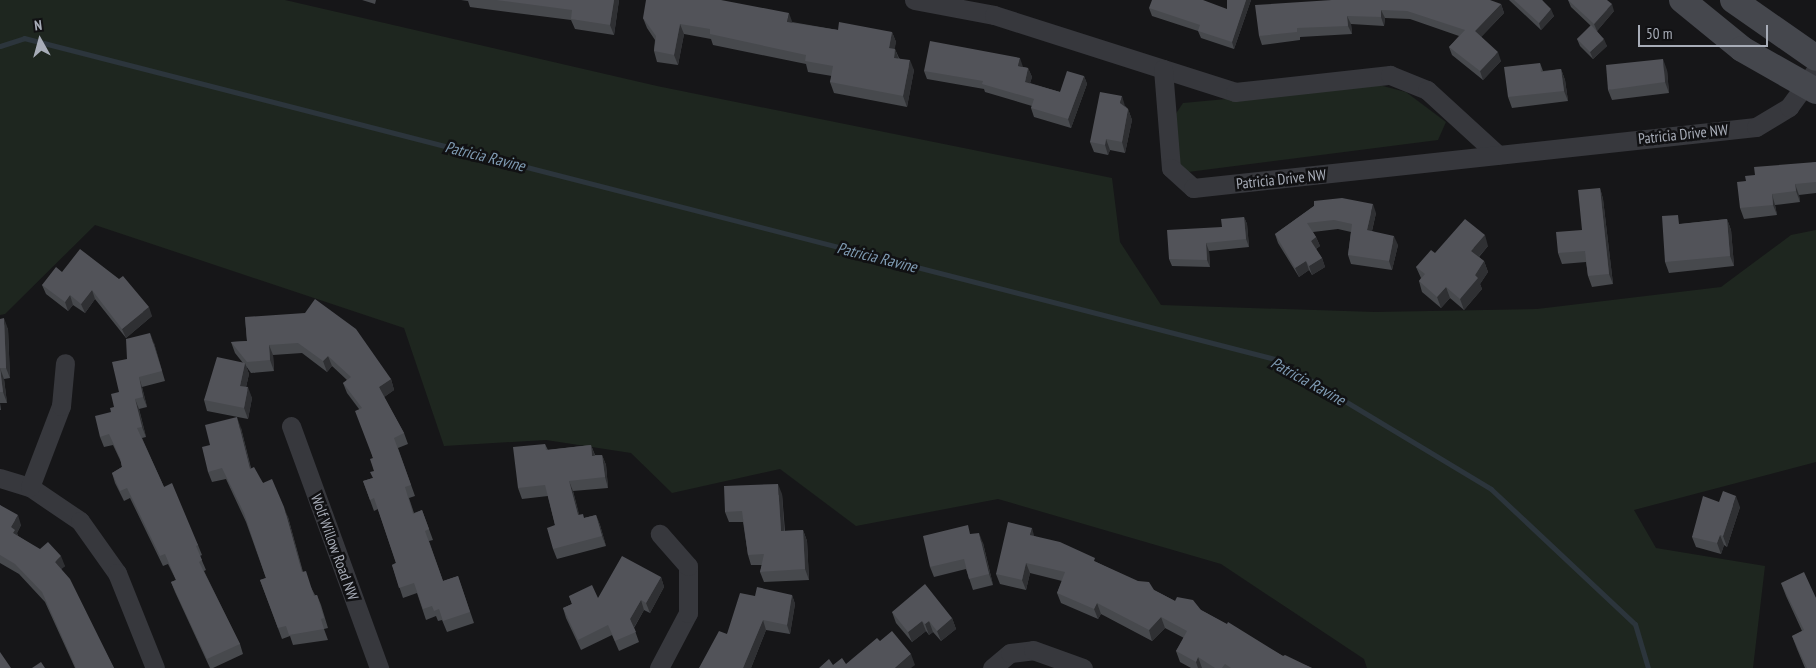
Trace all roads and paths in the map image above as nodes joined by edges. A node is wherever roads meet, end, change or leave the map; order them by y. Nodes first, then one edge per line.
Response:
1 (914, 0) edge
2 (1733, 0) edge
3 (1687, 2) edge
4 (1816, 58) edge
5 (1163, 70) junction
6 (1812, 82) edge
7 (1498, 155) junction
8 (65, 364) dead end
9 (291, 426) dead end
10 (0, 478) edge
11 (30, 487) junction
12 (660, 534) dead end
13 (155, 668) edge
14 (379, 668) edge
15 (659, 668) edge
16 (992, 668) edge
17 (1083, 668) edge

1 - 5 street
2 - 4 street
3 - 6 street
5 - 7 street
5 - 7 street, Patricia Drive NW
6 - 7 street, Patricia Drive NW
8 - 11 street
9 - 14 street, Wolf Willow Road NW
10 - 11 street
11 - 13 street
12 - 15 street
16 - 17 street

